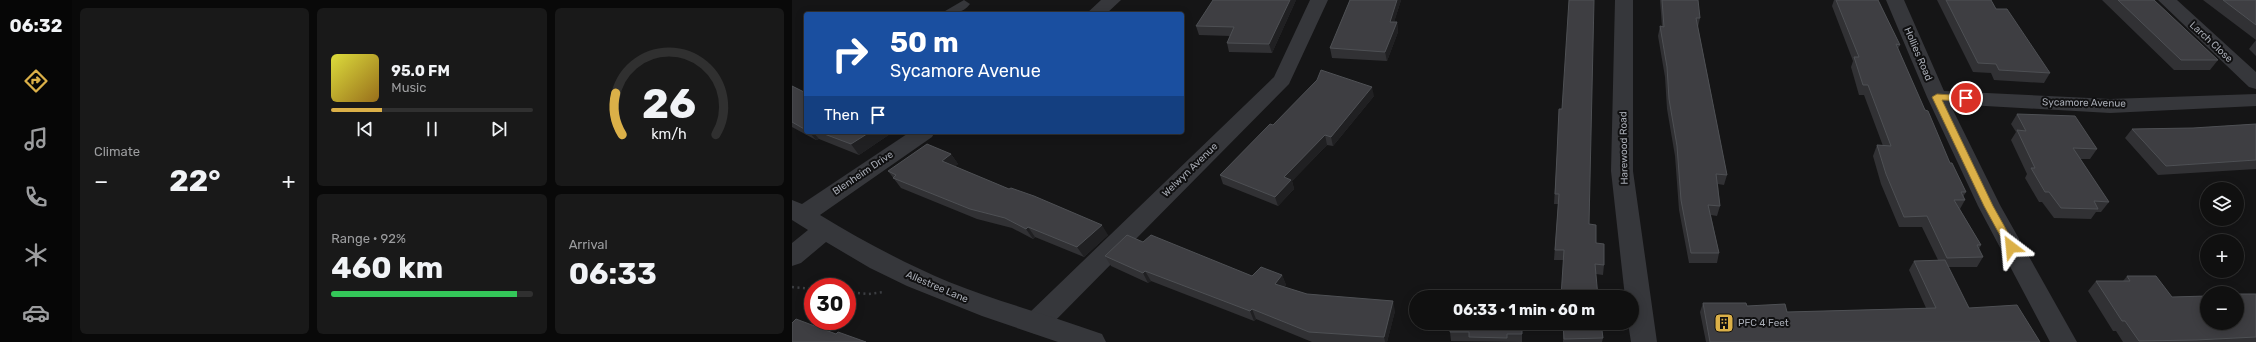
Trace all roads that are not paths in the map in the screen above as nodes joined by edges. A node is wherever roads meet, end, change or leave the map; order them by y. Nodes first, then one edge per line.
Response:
1 (1112, 0) edge
2 (1319, 0) edge
3 (1624, 0) edge
4 (1895, 0) edge
5 (2167, 0) edge
6 (964, 4) dead end
7 (950, 12) edge
8 (1097, 12) edge
9 (2256, 83) edge
10 (1937, 97) junction
11 (2256, 100) edge
12 (922, 134) edge
13 (797, 212) edge
14 (826, 229) junction
15 (792, 256) edge
16 (1036, 324) junction
17 (1093, 342) edge
18 (1644, 342) edge
19 (2064, 342) edge

1 - 8 street
2 - 16 street, Welwyn Avenue
3 - 18 street, Harewood Road
4 - 10 street, Hollies Road
5 - 9 street, Larch Close
6 - 7 lane
10 - 11 street, Sycamore Avenue
10 - 19 street, Hollies Road
12 - 13 street, Blenheim Drive
13 - 14 street, Allestree Lane
14 - 15 street
14 - 16 street, Allestree Lane
16 - 17 street, Allestree Lane

